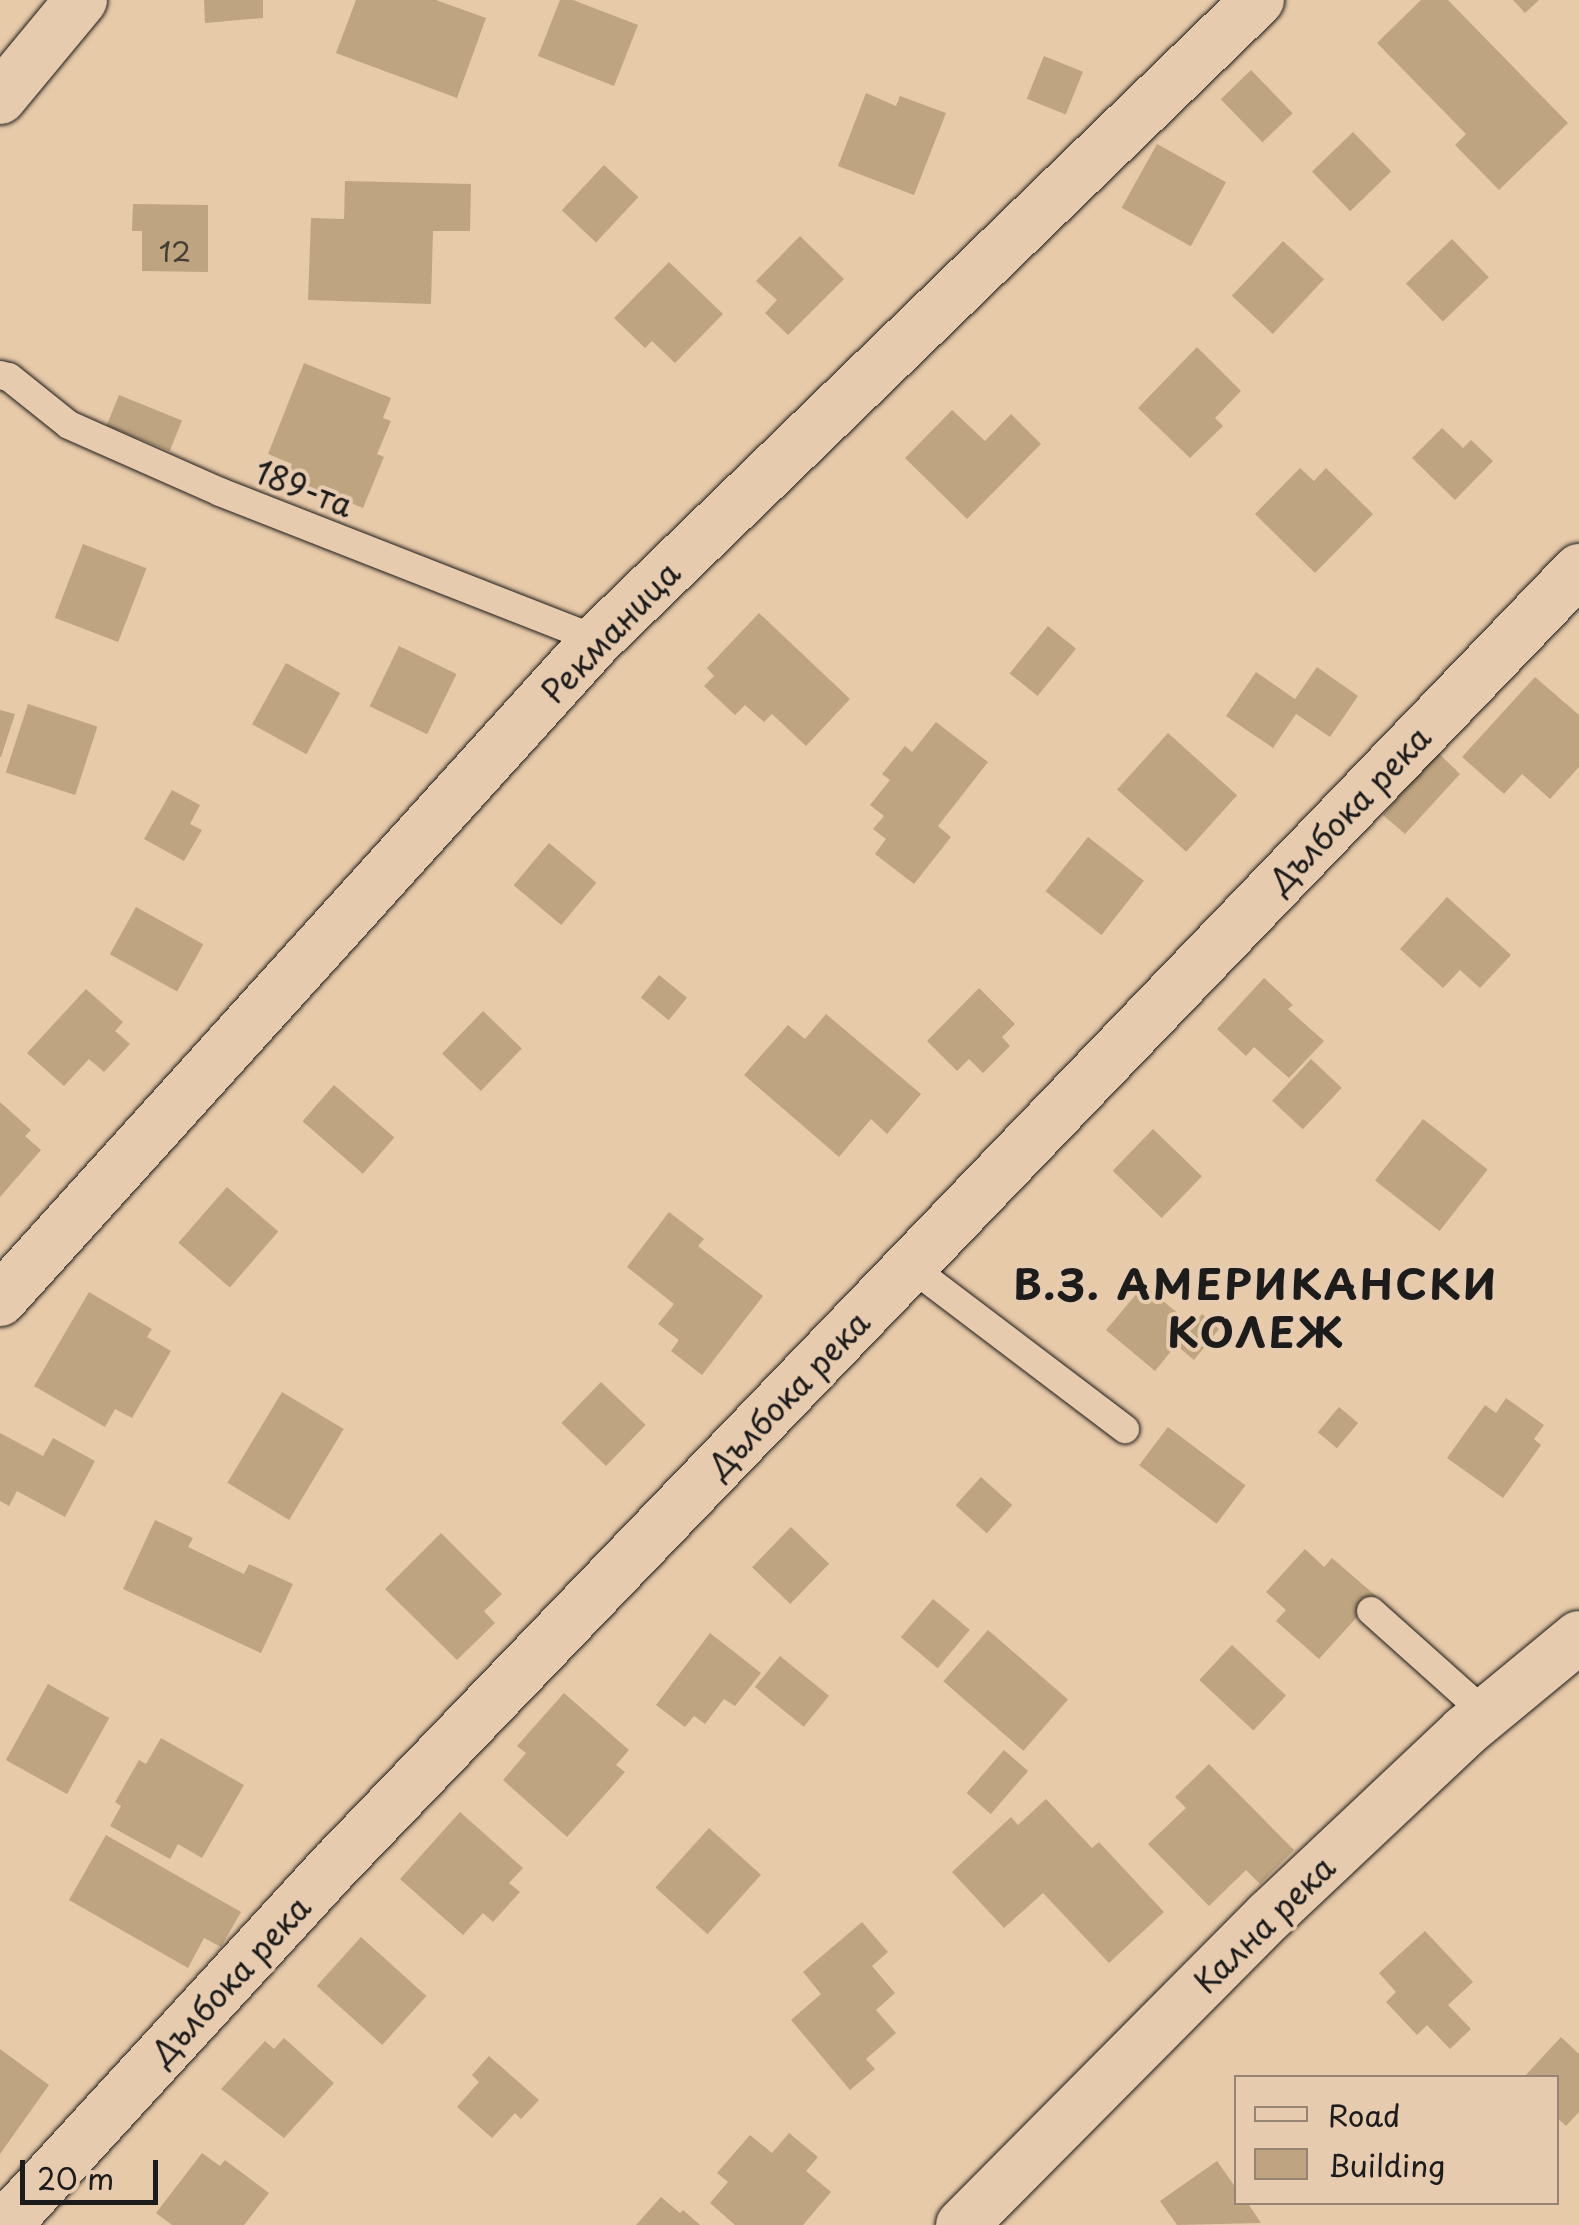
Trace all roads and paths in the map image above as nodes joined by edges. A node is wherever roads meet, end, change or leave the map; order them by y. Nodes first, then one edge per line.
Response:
1 (81, 0) edge
2 (1258, 0) edge
3 (0, 98) edge
4 (0, 374) edge
5 (1579, 570) edge
6 (597, 640) junction
7 (910, 1266) junction
8 (0, 1300) edge
9 (1126, 1429) dead end
10 (1371, 1611) dead end
11 (1579, 1637) edge
12 (1486, 1714) junction
13 (5, 2225) edge
14 (962, 2225) edge

1 - 3 street
2 - 6 street, Рекманица
4 - 6 lane, 189-та
5 - 7 street, Дълбока река
6 - 8 street, Рекманица
7 - 9 lane
7 - 13 street, Дълбока река
10 - 12 lane
11 - 12 street, Кална река
12 - 14 street, Кална река

